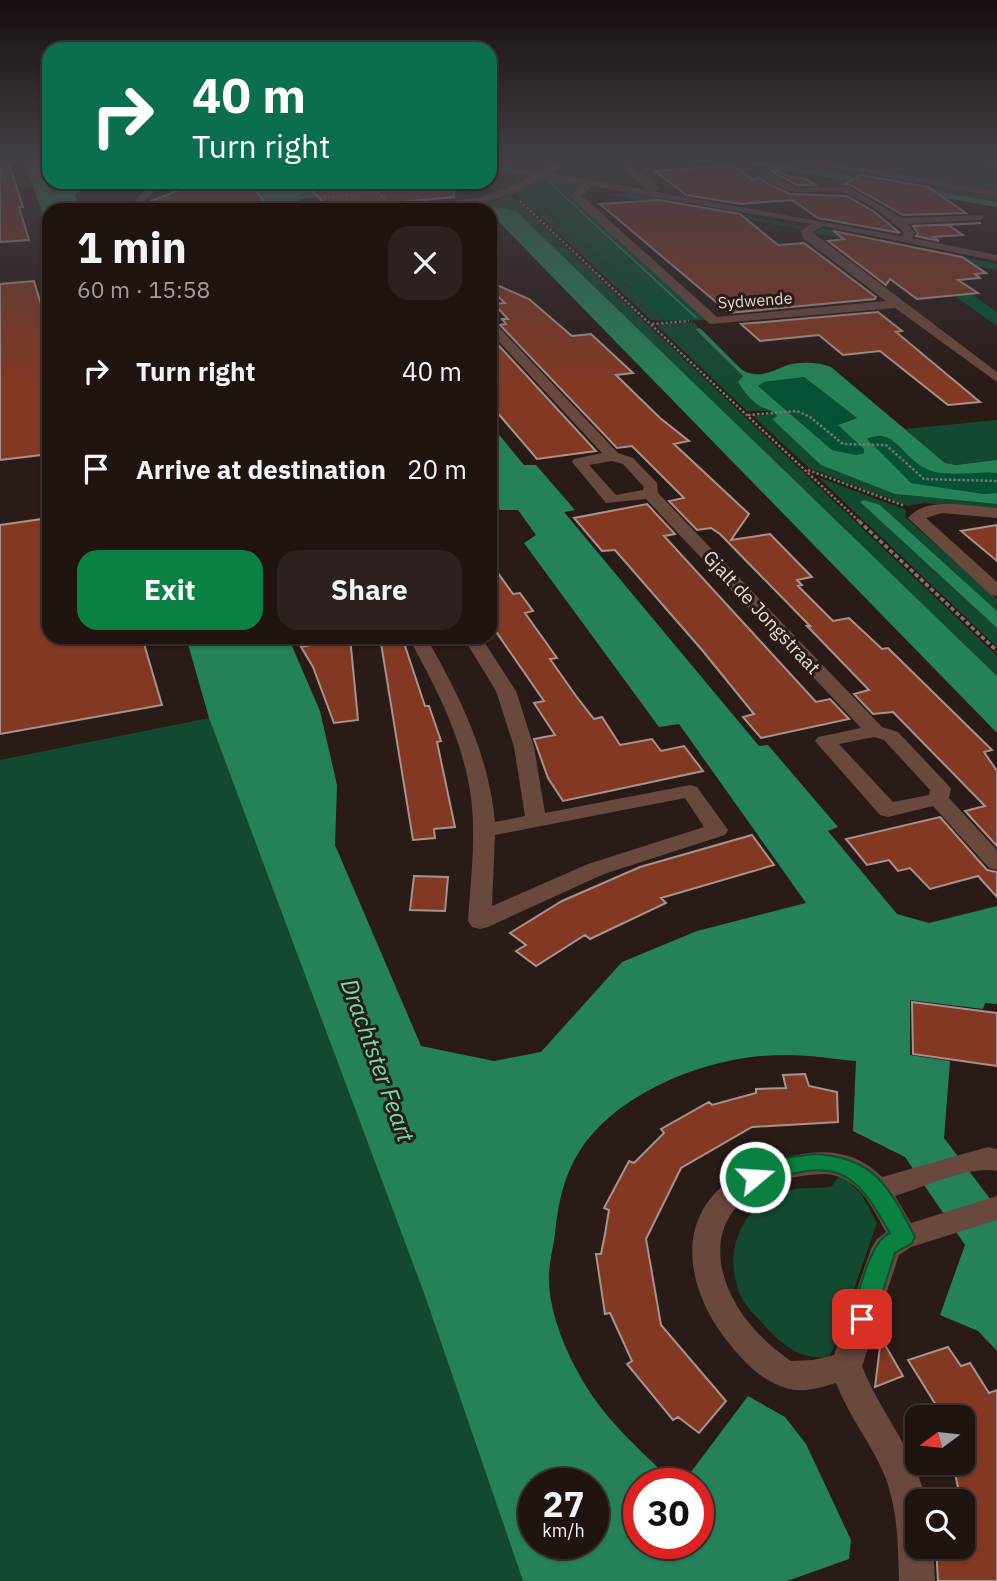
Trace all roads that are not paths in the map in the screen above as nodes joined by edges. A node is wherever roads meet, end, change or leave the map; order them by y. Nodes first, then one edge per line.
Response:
1 (619, 235) edge
2 (807, 235) edge
3 (882, 235) edge
4 (908, 235) edge
5 (904, 239) junction
6 (997, 258) edge
7 (895, 304) junction
8 (497, 332) edge
9 (997, 378) edge
10 (613, 456) junction
11 (650, 494) junction
12 (997, 513) edge
13 (997, 591) edge
14 (421, 644) edge
15 (476, 644) edge
16 (875, 731) junction
17 (939, 799) junction
18 (536, 821) junction
19 (484, 831) junction
20 (997, 863) edge
21 (985, 1160) edge
22 (876, 1189) junction
23 (997, 1208) edge
24 (904, 1237) junction
25 (846, 1366) junction
26 (917, 1581) edge

1 - 7 street, Sydwende
2 - 7 street
3 - 5 street
4 - 5 street
5 - 6 street
7 - 9 street
8 - 10 street, Gjalt de Jongstraat
10 - 11 street, Gjalt de Jongstraat
10 - 11 street
11 - 16 street, Gjalt de Jongstraat
12 - 13 street
14 - 19 street
15 - 18 street
16 - 17 street, Gjalt de Jongstraat
16 - 17 street
17 - 20 street, Gjalt de Jongstraat
18 - 19 street
18 - 19 street
21 - 22 street
22 - 24 street
22 - 25 street
23 - 24 street
24 - 25 street
25 - 26 street

